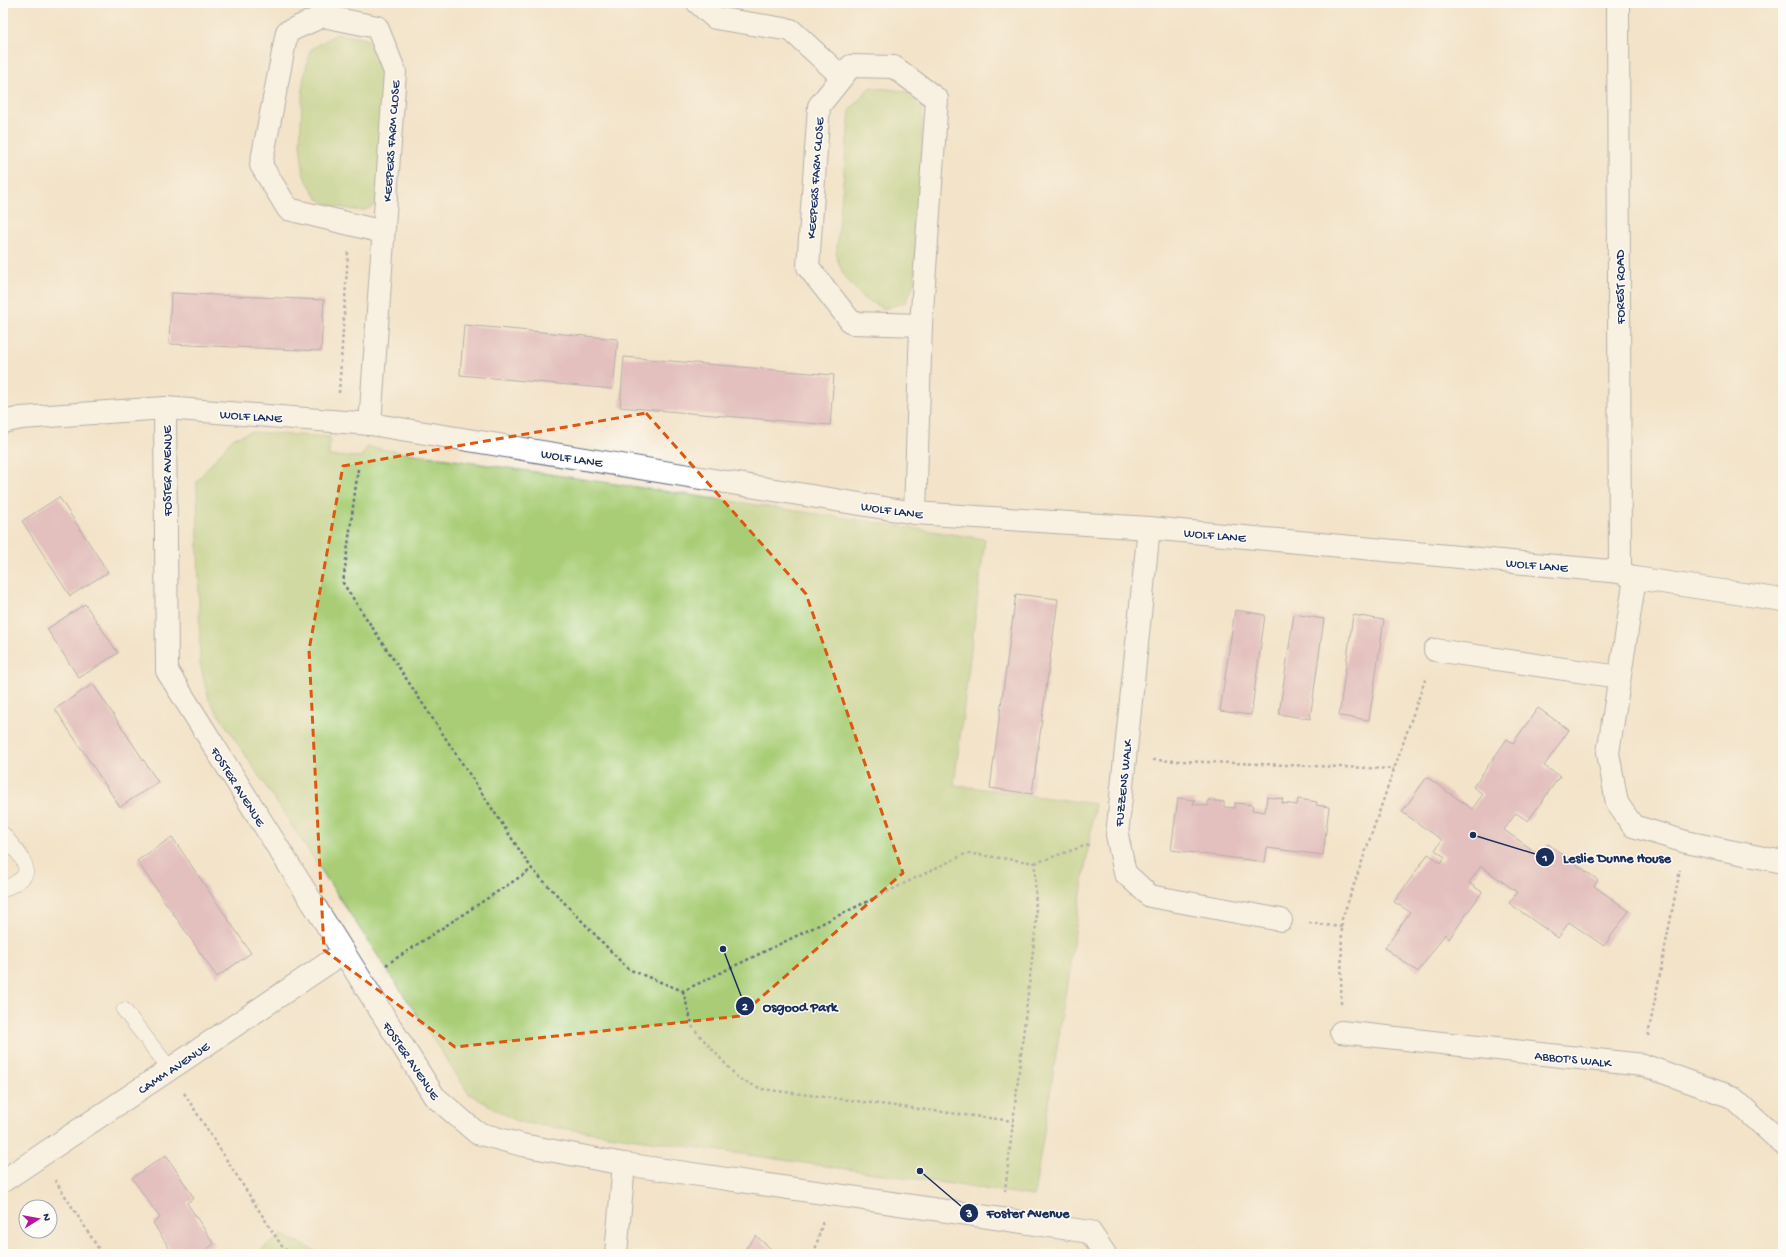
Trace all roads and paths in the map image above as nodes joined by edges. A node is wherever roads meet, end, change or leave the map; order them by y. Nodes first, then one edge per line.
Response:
1 (698, 3) edge
2 (1618, 3) edge
3 (842, 77) junction
4 (350, 224) junction
5 (383, 232) junction
6 (921, 325) junction
7 (165, 408) junction
8 (337, 421) junction
9 (3, 422) edge
10 (370, 424) junction
11 (358, 469) dead end
12 (915, 513) junction
13 (1150, 528) junction
14 (1627, 575) junction
15 (1783, 600) edge
16 (1435, 650) joint
17 (1619, 677) junction
18 (1125, 759) junction
19 (1394, 769) junction
20 (3, 834) edge
21 (1117, 835) junction
22 (1686, 842) junction
23 (1783, 862) edge
24 (1035, 863) junction
25 (532, 869) junction
26 (3, 890) edge
27 (1280, 920) joint
28 (1342, 927) junction
29 (343, 953) junction
30 (361, 982) junction
31 (683, 991) junction
32 (124, 1010) dead end
33 (1341, 1032) joint
34 (1643, 1065) junction
35 (170, 1069) junction
36 (1013, 1121) junction
37 (1783, 1144) edge
38 (39, 1157) junction
39 (624, 1164) junction
40 (3, 1180) edge
41 (1002, 1219) junction
42 (102, 1254) edge
43 (293, 1254) edge
44 (616, 1254) edge
45 (1105, 1254) edge

1 - 3 street
2 - 14 street, FOREST ROAD
3 - 6 street, KEEPERS FARM CLOSE
3 - 6 street, KEEPERS FARM CLOSE
4 - 5 street, KEEPERS FARM CLOSE
4 - 5 street, KEEPERS FARM CLOSE
4 - 8 path
5 - 10 street, KEEPERS FARM CLOSE
6 - 12 street, KEEPERS FARM CLOSE
7 - 8 street, WOLF LANE
7 - 9 street, WOLF LANE
7 - 29 street, FOSTER AVENUE
8 - 10 street, WOLF LANE
10 - 12 street, WOLF LANE
11 - 25 path
12 - 13 street, WOLF LANE
13 - 14 street, WOLF LANE
13 - 18 street, FUZZENS WALK
14 - 15 street, WOLF LANE
14 - 17 street, FOREST ROAD
16 - 17 street
16 - 19 path
17 - 22 street, FOREST ROAD
18 - 19 path
18 - 21 street, FUZZENS WALK
19 - 28 path
20 - 26 lane
21 - 24 path
21 - 27 street, FUZZENS WALK
22 - 23 street, FOREST ROAD
22 - 34 path
24 - 31 path
24 - 36 path
25 - 30 path
25 - 31 path
27 - 28 path
28 - 33 path
29 - 30 street, FOSTER AVENUE
29 - 35 street, CAMM AVENUE
30 - 39 street, FOSTER AVENUE
31 - 36 path
32 - 35 lane
33 - 34 street, ABBOT'S WALK
34 - 37 street, ABBOT'S WALK
35 - 38 street, CAMM AVENUE
35 - 43 path
36 - 41 path
38 - 40 street, CAMM AVENUE
38 - 42 path
39 - 41 street, FOSTER AVENUE
39 - 44 street
41 - 45 street, FOSTER AVENUE

